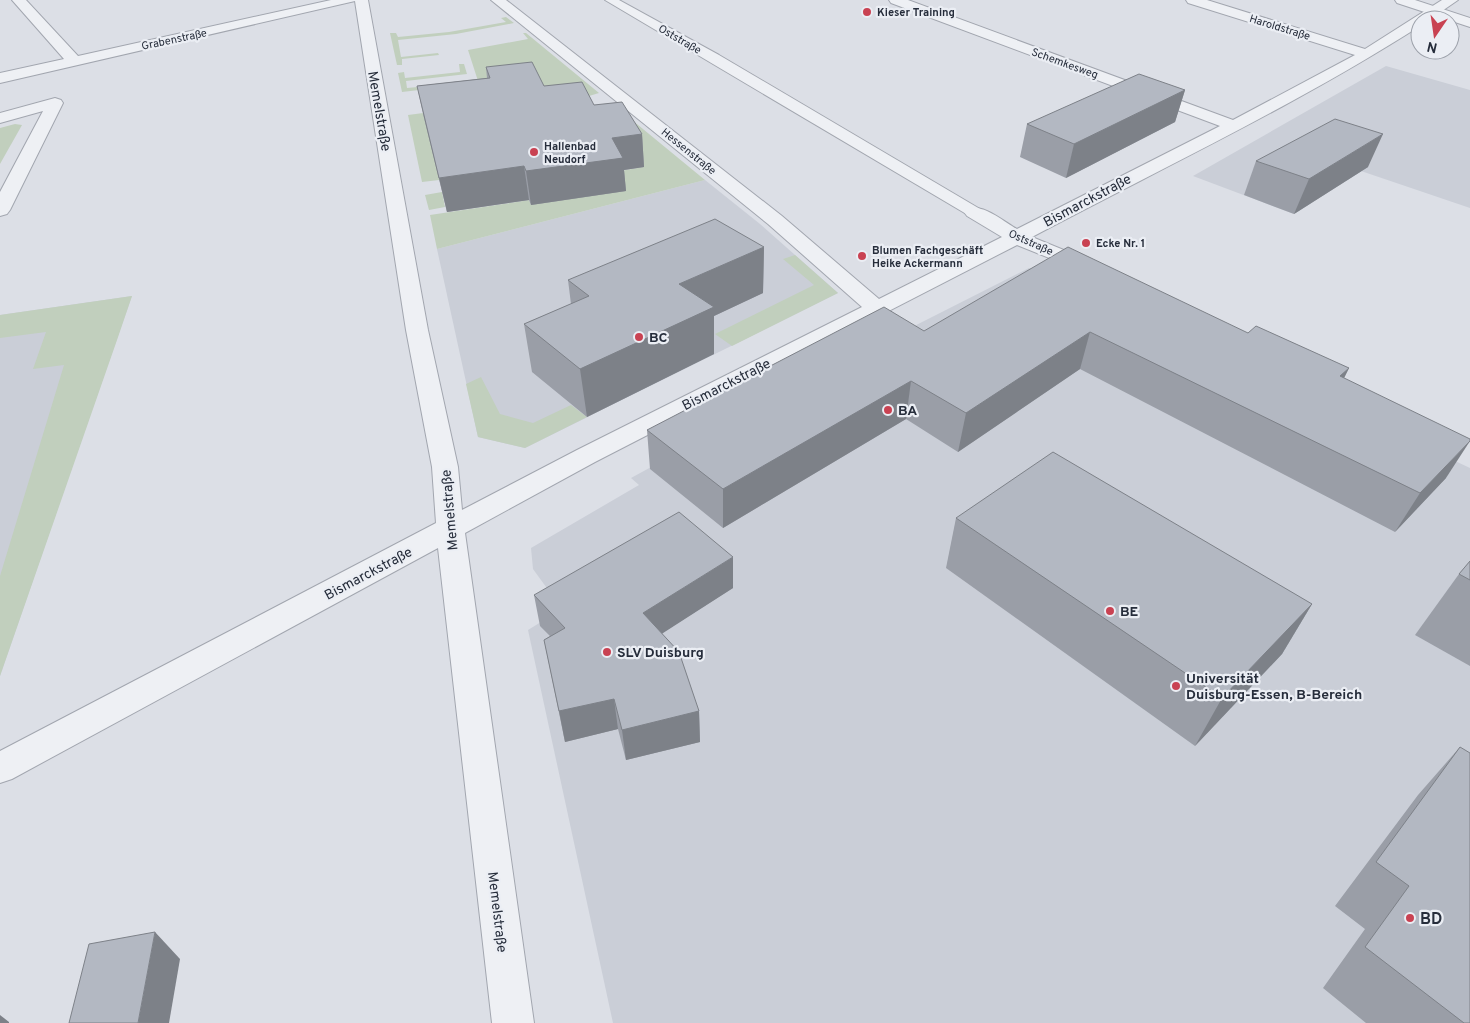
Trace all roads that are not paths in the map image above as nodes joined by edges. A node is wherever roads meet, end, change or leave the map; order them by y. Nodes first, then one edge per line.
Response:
1 (19, 0) edge
2 (349, 0) edge
3 (361, 0) edge
4 (498, 0) edge
5 (611, 0) edge
6 (896, 0) edge
7 (1193, 0) edge
8 (1402, 0) edge
9 (1443, 5) edge
10 (1470, 23) edge
11 (1367, 54) junction
12 (74, 61) junction
13 (25, 72) junction
14 (0, 78) edge
15 (55, 104) junction
16 (0, 118) edge
17 (1234, 126) junction
18 (0, 210) edge
19 (974, 212) joint
20 (1016, 237) junction
21 (1107, 275) edge
22 (876, 308) junction
23 (452, 529) junction
24 (0, 768) edge
25 (513, 1023) edge

1 - 12 street
2 - 12 street, Grabenstraße
3 - 23 street, Memelstraße
4 - 22 street, Hessenstraße
5 - 19 street, Oststraße
6 - 17 street, Schemkesweg
7 - 11 street, Haroldstraße
8 - 9 street
9 - 10 street
9 - 11 street, Bismarckstraße
11 - 17 street, Bismarckstraße
12 - 13 street, Grabenstraße
13 - 14 street, Grabenstraße
13 - 15 street
15 - 16 street
15 - 18 street
17 - 20 street, Bismarckstraße
19 - 20 street, Oststraße
20 - 21 street, Oststraße
20 - 22 street, Bismarckstraße
22 - 23 street, Bismarckstraße
23 - 24 street, Bismarckstraße
23 - 25 street, Memelstraße

